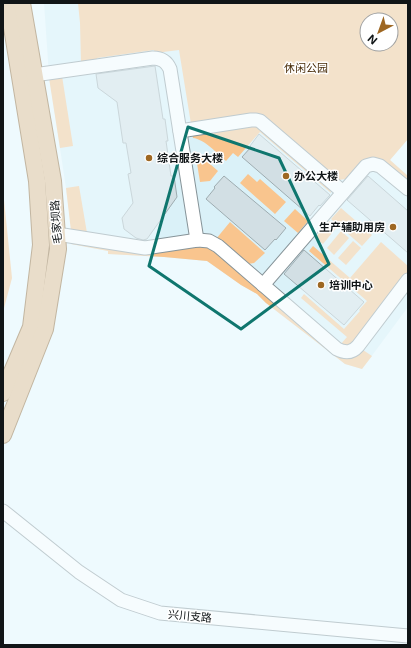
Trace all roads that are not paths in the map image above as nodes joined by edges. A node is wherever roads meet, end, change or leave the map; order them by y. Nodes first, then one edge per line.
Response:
1 (8, 3) edge
2 (22, 3) edge
3 (34, 75) junction
4 (180, 131) junction
5 (408, 189) edge
6 (342, 192) junction
7 (57, 234) junction
8 (197, 240) junction
9 (408, 280) edge
10 (263, 285) junction
11 (3, 393) edge
12 (3, 434) edge
13 (3, 511) edge
14 (408, 636) edge

1 - 11 main road, 毛家坝路
2 - 3 main road, 毛家坝路
3 - 4 street
3 - 7 main road, 毛家坝路
4 - 6 street
4 - 8 street
5 - 6 street
6 - 10 street
7 - 8 street
7 - 12 main road, 毛家坝路
8 - 10 street
9 - 10 street
13 - 14 street, 兴川支路

